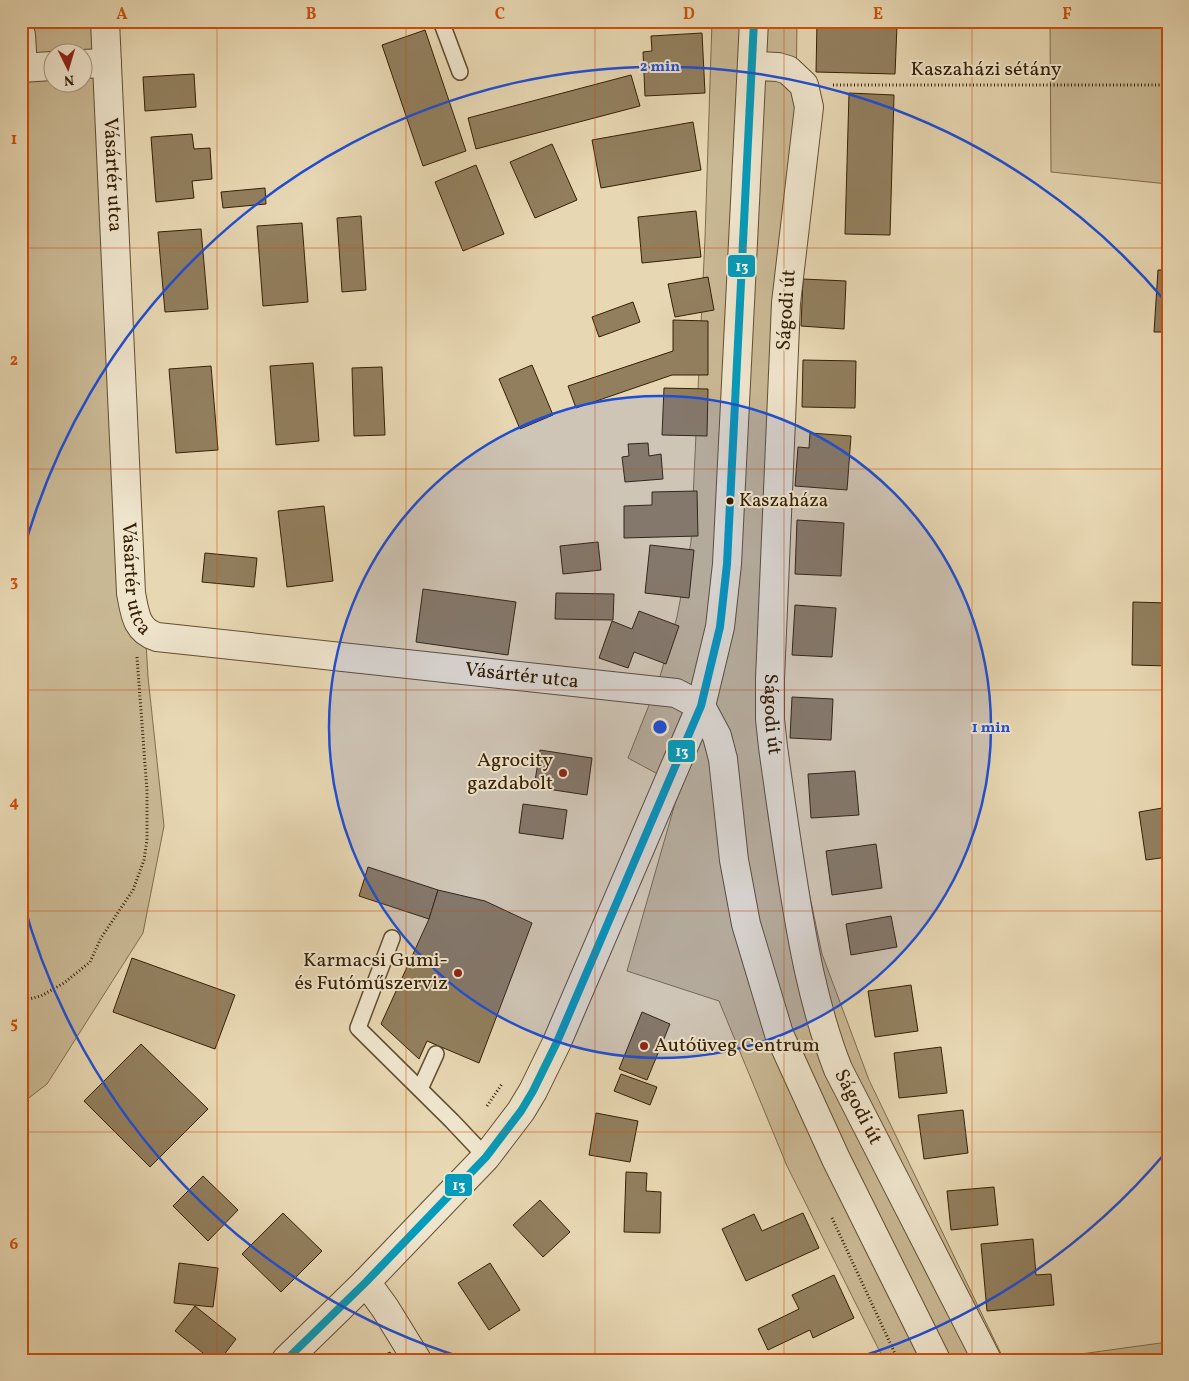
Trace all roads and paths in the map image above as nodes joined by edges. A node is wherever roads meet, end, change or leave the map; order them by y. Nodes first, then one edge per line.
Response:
1 (105, 21) edge
2 (441, 21) edge
3 (754, 21) edge
4 (21, 36) edge
5 (95, 64) edge
6 (753, 66) junction
7 (42, 67) edge
8 (22, 68) edge
9 (460, 72) dead end
10 (804, 85) junction
11 (1168, 85) edge
12 (138, 622) junction
13 (701, 706) junction
14 (392, 938) dead end
15 (21, 1001) edge
16 (436, 1054) dead end
17 (504, 1080) dead end
18 (420, 1089) junction
19 (466, 1136) junction
20 (486, 1157) junction
21 (366, 1282) junction
22 (286, 1360) edge
23 (417, 1360) edge
24 (936, 1360) edge
25 (987, 1360) edge

1 - 5 street, Vásártér utca
2 - 9 lane
3 - 6 street
4 - 8 street
5 - 12 street, Vásártér utca
6 - 10 street
6 - 13 street
7 - 8 street
10 - 11 path, Kaszaházi sétány
10 - 25 street, Ságodi út
12 - 13 street, Vásártér utca
12 - 15 path
13 - 20 street
13 - 24 street, Ságodi út
14 - 18 lane
16 - 18 lane
17 - 19 path
18 - 19 lane
19 - 20 lane
20 - 21 street
21 - 22 street
21 - 23 street

